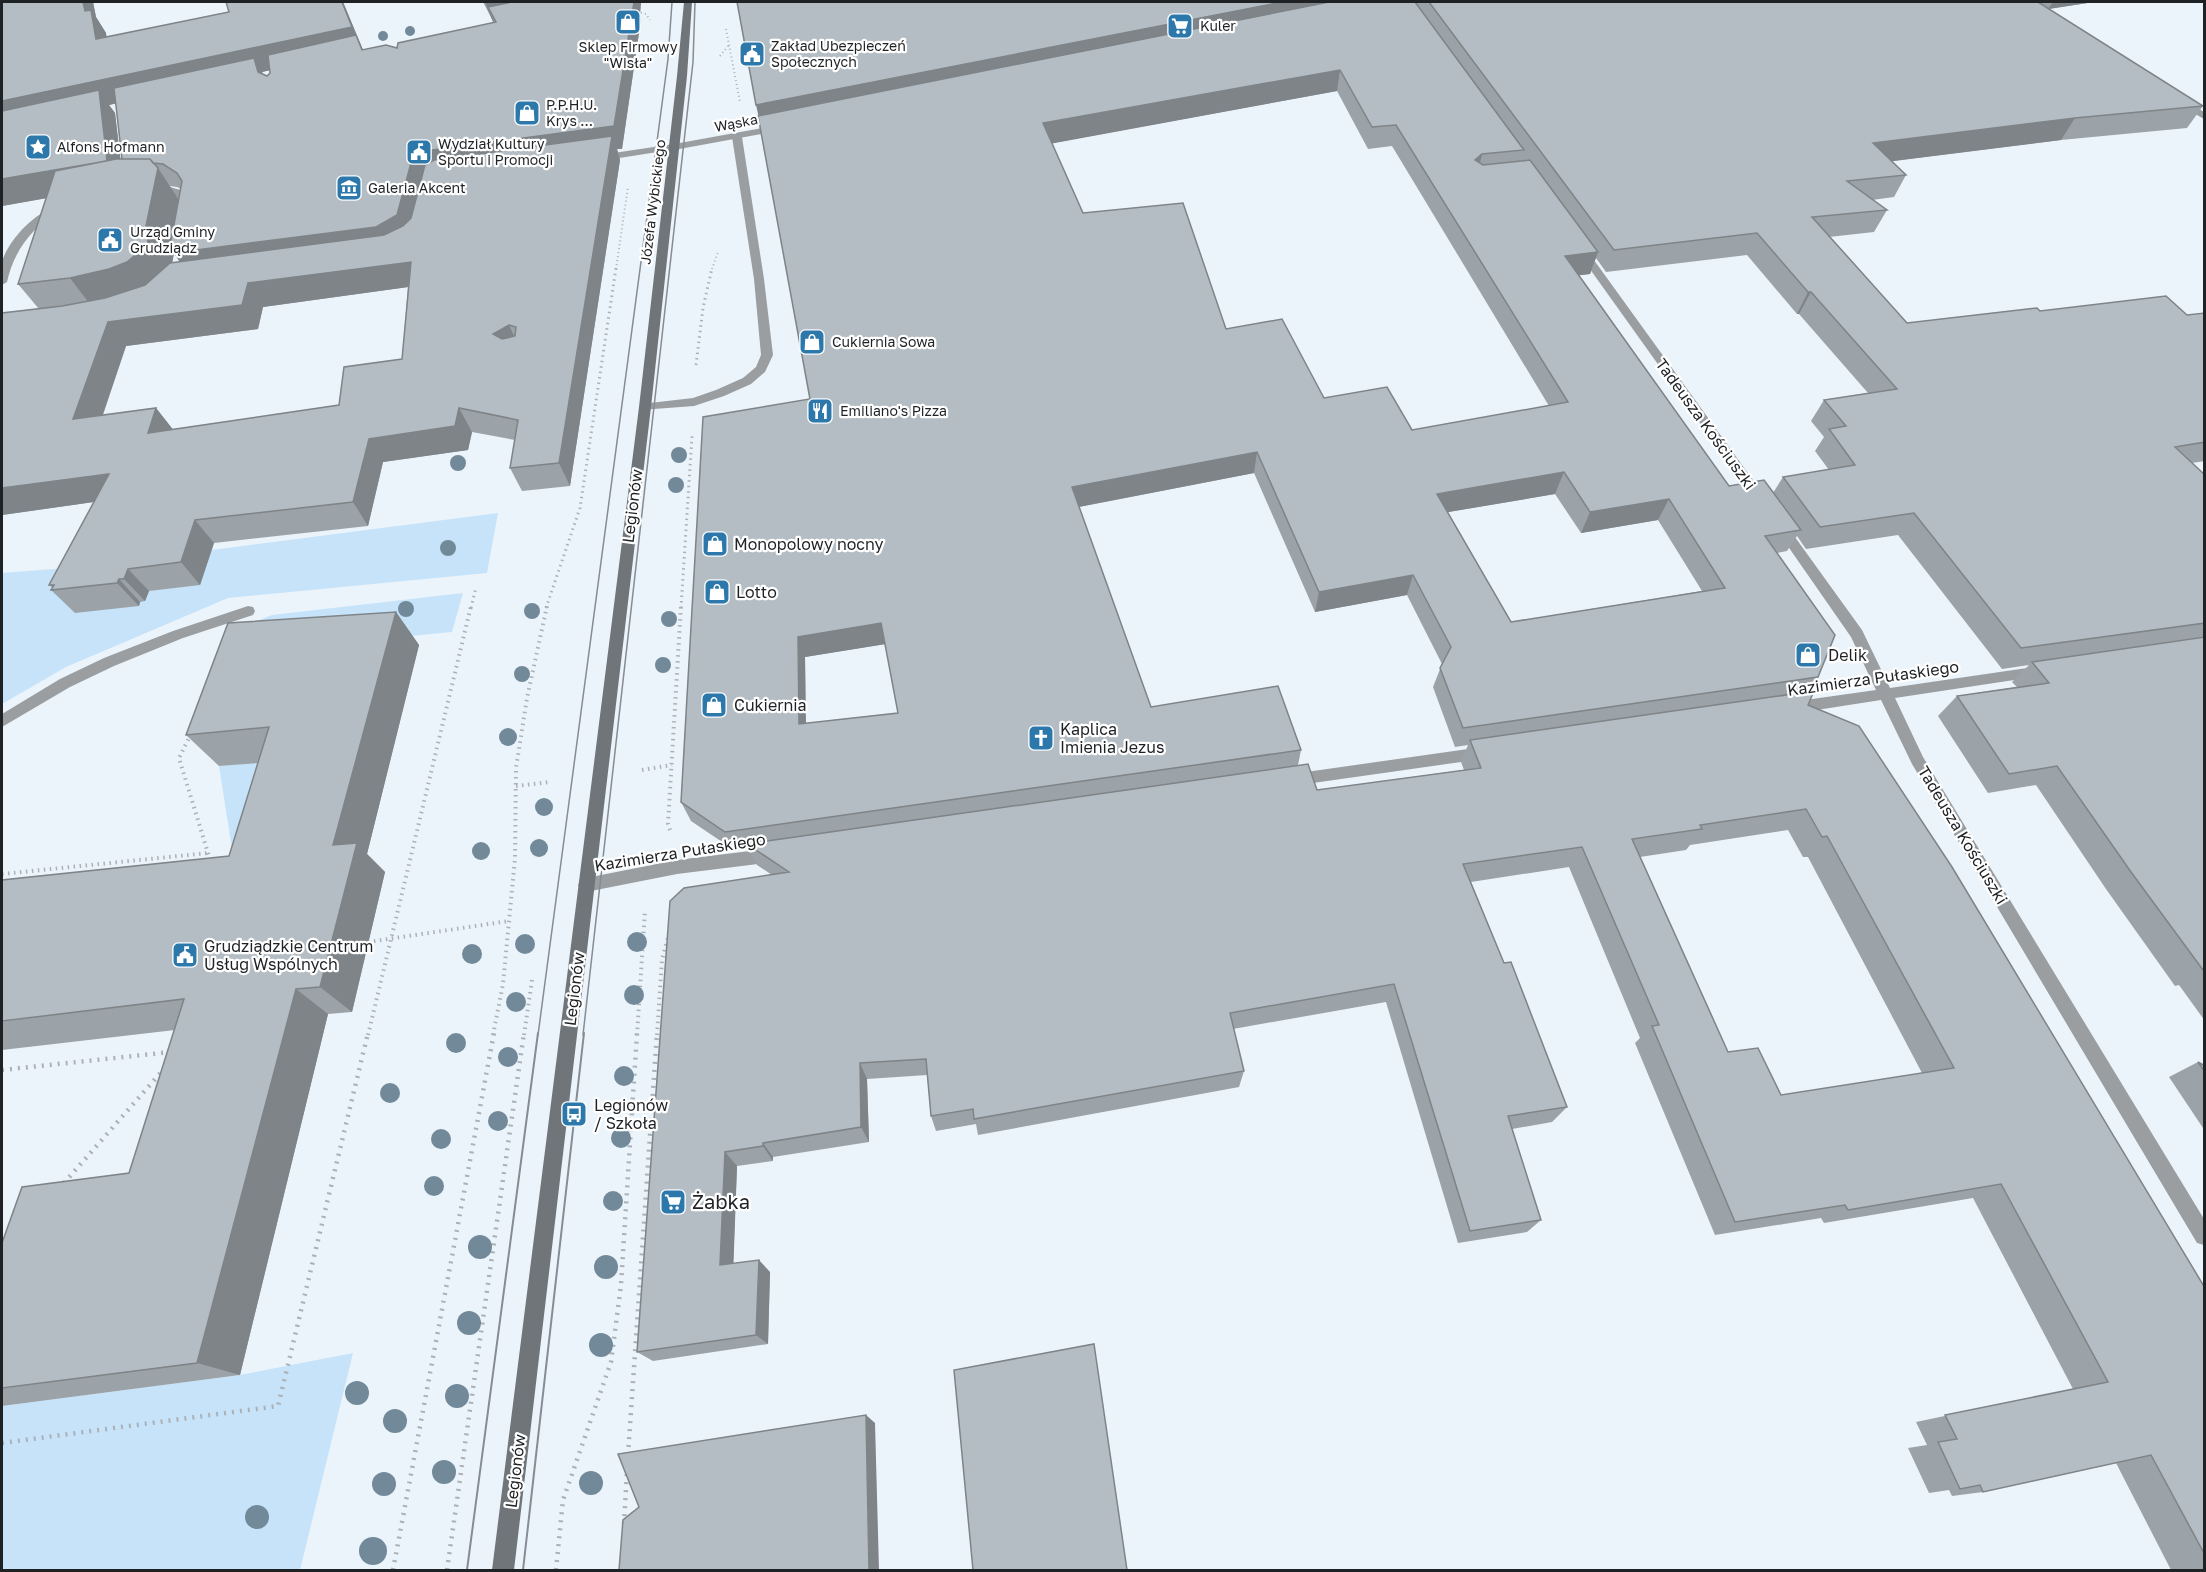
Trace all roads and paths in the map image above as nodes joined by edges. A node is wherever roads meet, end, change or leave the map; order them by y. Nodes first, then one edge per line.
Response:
1 (688, 2) edge
2 (634, 12) edge
3 (650, 27) dead end
4 (726, 28) dead end
5 (729, 45) dead end
6 (2175, 98) edge
7 (2205, 116) edge
8 (792, 125) edge
9 (737, 137) junction
10 (674, 147) junction
11 (633, 154) junction
12 (589, 159) edge
13 (139, 192) edge
14 (69, 206) edge
15 (188, 216) edge
16 (1576, 243) edge
17 (720, 246) dead end
18 (2, 282) edge
19 (696, 367) dead end
20 (645, 407) junction
21 (692, 437) dead end
22 (476, 587) dead end
23 (248, 611) dead end
24 (2051, 670) edge
25 (1886, 694) junction
26 (1780, 710) edge
27 (2, 722) edge
28 (193, 729) edge
29 (1498, 751) edge
30 (672, 765) junction
31 (642, 770) dead end
32 (550, 782) dead end
33 (1274, 783) edge
34 (516, 786) junction
35 (671, 832) dead end
36 (791, 852) edge
37 (208, 853) junction
38 (213, 871) edge
39 (2, 874) edge
40 (586, 885) junction
41 (645, 905) dead end
42 (509, 921) junction
43 (670, 926) edge
44 (392, 939) junction
45 (368, 942) dead end
46 (173, 1059) edge
47 (166, 1066) edge
48 (2, 1070) edge
49 (63, 1185) edge
50 (2205, 1236) edge
51 (2, 1443) edge
52 (623, 1537) edge
53 (393, 1570) edge
54 (503, 1570) edge
55 (556, 1570) edge

1 - 10 street, Józefa Wybickiego
2 - 3 path
4 - 5 path
6 - 7 street
8 - 9 street, Wąska
9 - 10 street, Wąska
9 - 20 street
10 - 11 street, Wąska
10 - 20 street, Józefa Wybickiego
11 - 12 street, Wąska
11 - 34 path
13 - 15 street
14 - 18 street
16 - 25 street, Tadeusza Kościuszki
17 - 19 path
20 - 40 street, Legionów
21 - 30 path
22 - 44 path
23 - 27 street
24 - 25 street, Kazimierza Pułaskiego
25 - 26 street, Kazimierza Pułaskiego
25 - 50 street, Tadeusza Kościuszki
28 - 37 path
29 - 33 street
30 - 31 path
30 - 35 path
32 - 34 path
34 - 42 path
36 - 40 street, Kazimierza Pułaskiego
37 - 38 path
37 - 39 path
40 - 54 street, Legionów
41 - 55 path
42 - 44 path
42 - 53 path
43 - 52 path
44 - 45 path
44 - 51 path
46 - 48 path
47 - 49 path

